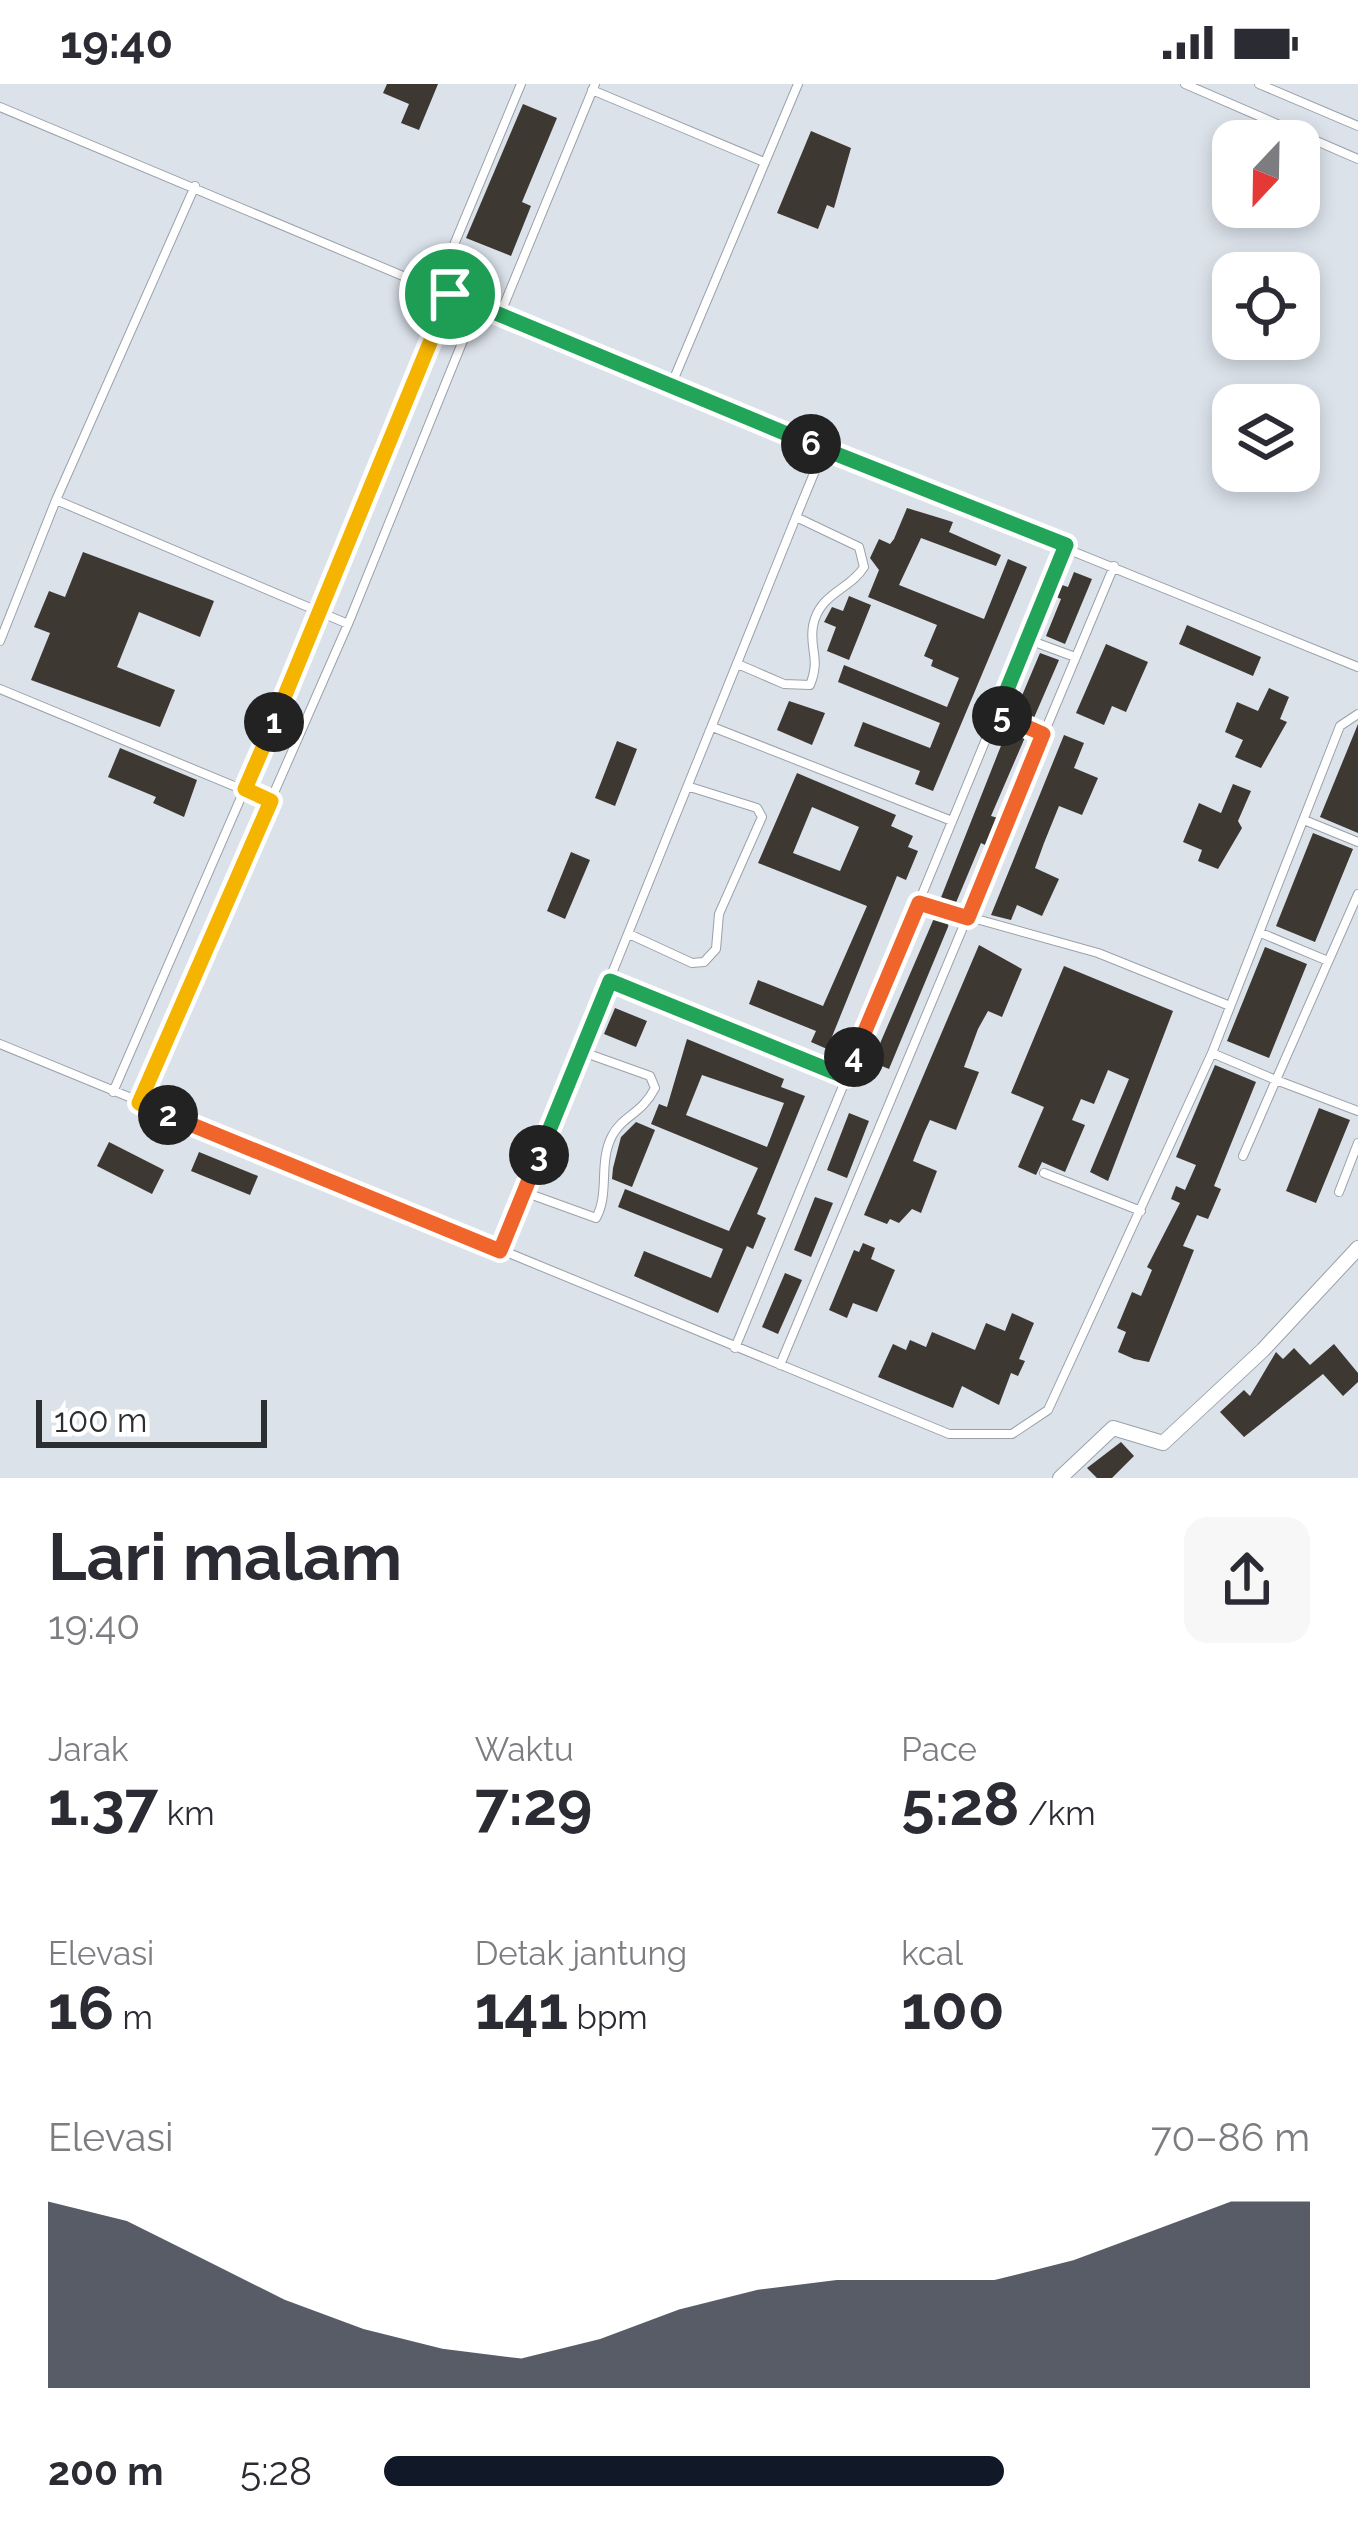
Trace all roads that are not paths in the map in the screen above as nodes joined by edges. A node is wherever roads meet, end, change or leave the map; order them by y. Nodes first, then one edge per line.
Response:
1 (521, 84) edge
2 (798, 84) edge
3 (1185, 84) edge
4 (1259, 84) edge
5 (594, 87) edge
6 (0, 107) edge
7 (1358, 126) edge
8 (1358, 159) edge
9 (764, 162) junction
10 (195, 187) junction
11 (436, 288) junction
12 (450, 294) junction
13 (477, 307) junction
14 (499, 317) junction
15 (670, 388) junction
16 (824, 449) junction
17 (56, 500) junction
18 (796, 517) junction
19 (1066, 545) junction
20 (1114, 566) junction
21 (322, 611) junction
22 (348, 624) junction
23 (1028, 640) junction
24 (0, 641) edge
25 (1076, 658) junction
26 (740, 665) junction
27 (1358, 667) edge
28 (0, 688) edge
29 (997, 714) junction
30 (1358, 714) edge
31 (715, 728) junction
32 (1043, 734) junction
33 (690, 787) junction
34 (245, 789) junction
35 (271, 801) junction
36 (1304, 820) junction
37 (952, 821) junction
38 (1358, 842) edge
39 (1358, 894) edge
40 (919, 903) junction
41 (968, 918) junction
42 (1261, 933) junction
43 (629, 934) junction
44 (1328, 961) junction
45 (610, 981) junction
46 (1230, 1006) junction
47 (0, 1044) edge
48 (580, 1052) junction
49 (1212, 1053) junction
50 (846, 1077) junction
51 (1276, 1080) junction
52 (113, 1092) junction
53 (139, 1103) junction
54 (1358, 1112) edge
55 (1358, 1143) edge
56 (1243, 1156) dead end
57 (1044, 1172) dead end
58 (524, 1192) junction
59 (1339, 1192) dead end
60 (1141, 1211) junction
61 (1358, 1248) edge
62 (500, 1251) junction
63 (735, 1348) junction
64 (780, 1365) junction
65 (1060, 1478) edge

1 - 11 lane
2 - 9 lane
3 - 8 lane
4 - 7 lane
5 - 9 lane
5 - 14 lane
6 - 10 lane
9 - 15 lane
10 - 11 lane
10 - 17 lane
11 - 12 lane
12 - 13 lane
12 - 21 lane
13 - 14 lane
13 - 22 lane
14 - 15 lane
15 - 16 lane
16 - 18 lane
16 - 19 lane
17 - 21 lane
17 - 24 lane
18 - 26 lane
18 - 26 lane
19 - 20 lane
19 - 23 lane
20 - 25 lane
20 - 27 lane
21 - 22 lane
21 - 34 lane
22 - 35 lane
23 - 25 lane
23 - 29 lane
25 - 32 lane
26 - 31 lane
28 - 34 lane
29 - 32 lane
29 - 37 lane
30 - 36 lane
31 - 33 lane
31 - 37 lane
32 - 41 lane
33 - 43 lane
33 - 43 lane
34 - 35 lane
34 - 52 lane
35 - 53 lane
36 - 38 lane
36 - 42 lane
37 - 40 lane
39 - 44 lane
40 - 41 lane
40 - 50 lane
41 - 46 lane
41 - 64 lane
42 - 44 lane
42 - 46 lane
43 - 45 lane
44 - 51 lane
45 - 48 lane
45 - 50 lane
46 - 49 lane
47 - 52 lane
48 - 58 lane
48 - 58 lane
49 - 51 lane
49 - 60 lane
50 - 63 lane
51 - 54 lane
51 - 56 lane
52 - 53 lane
53 - 62 lane
55 - 59 lane
57 - 60 lane
58 - 62 lane
60 - 64 lane
61 - 65 street
62 - 63 lane
63 - 64 lane

